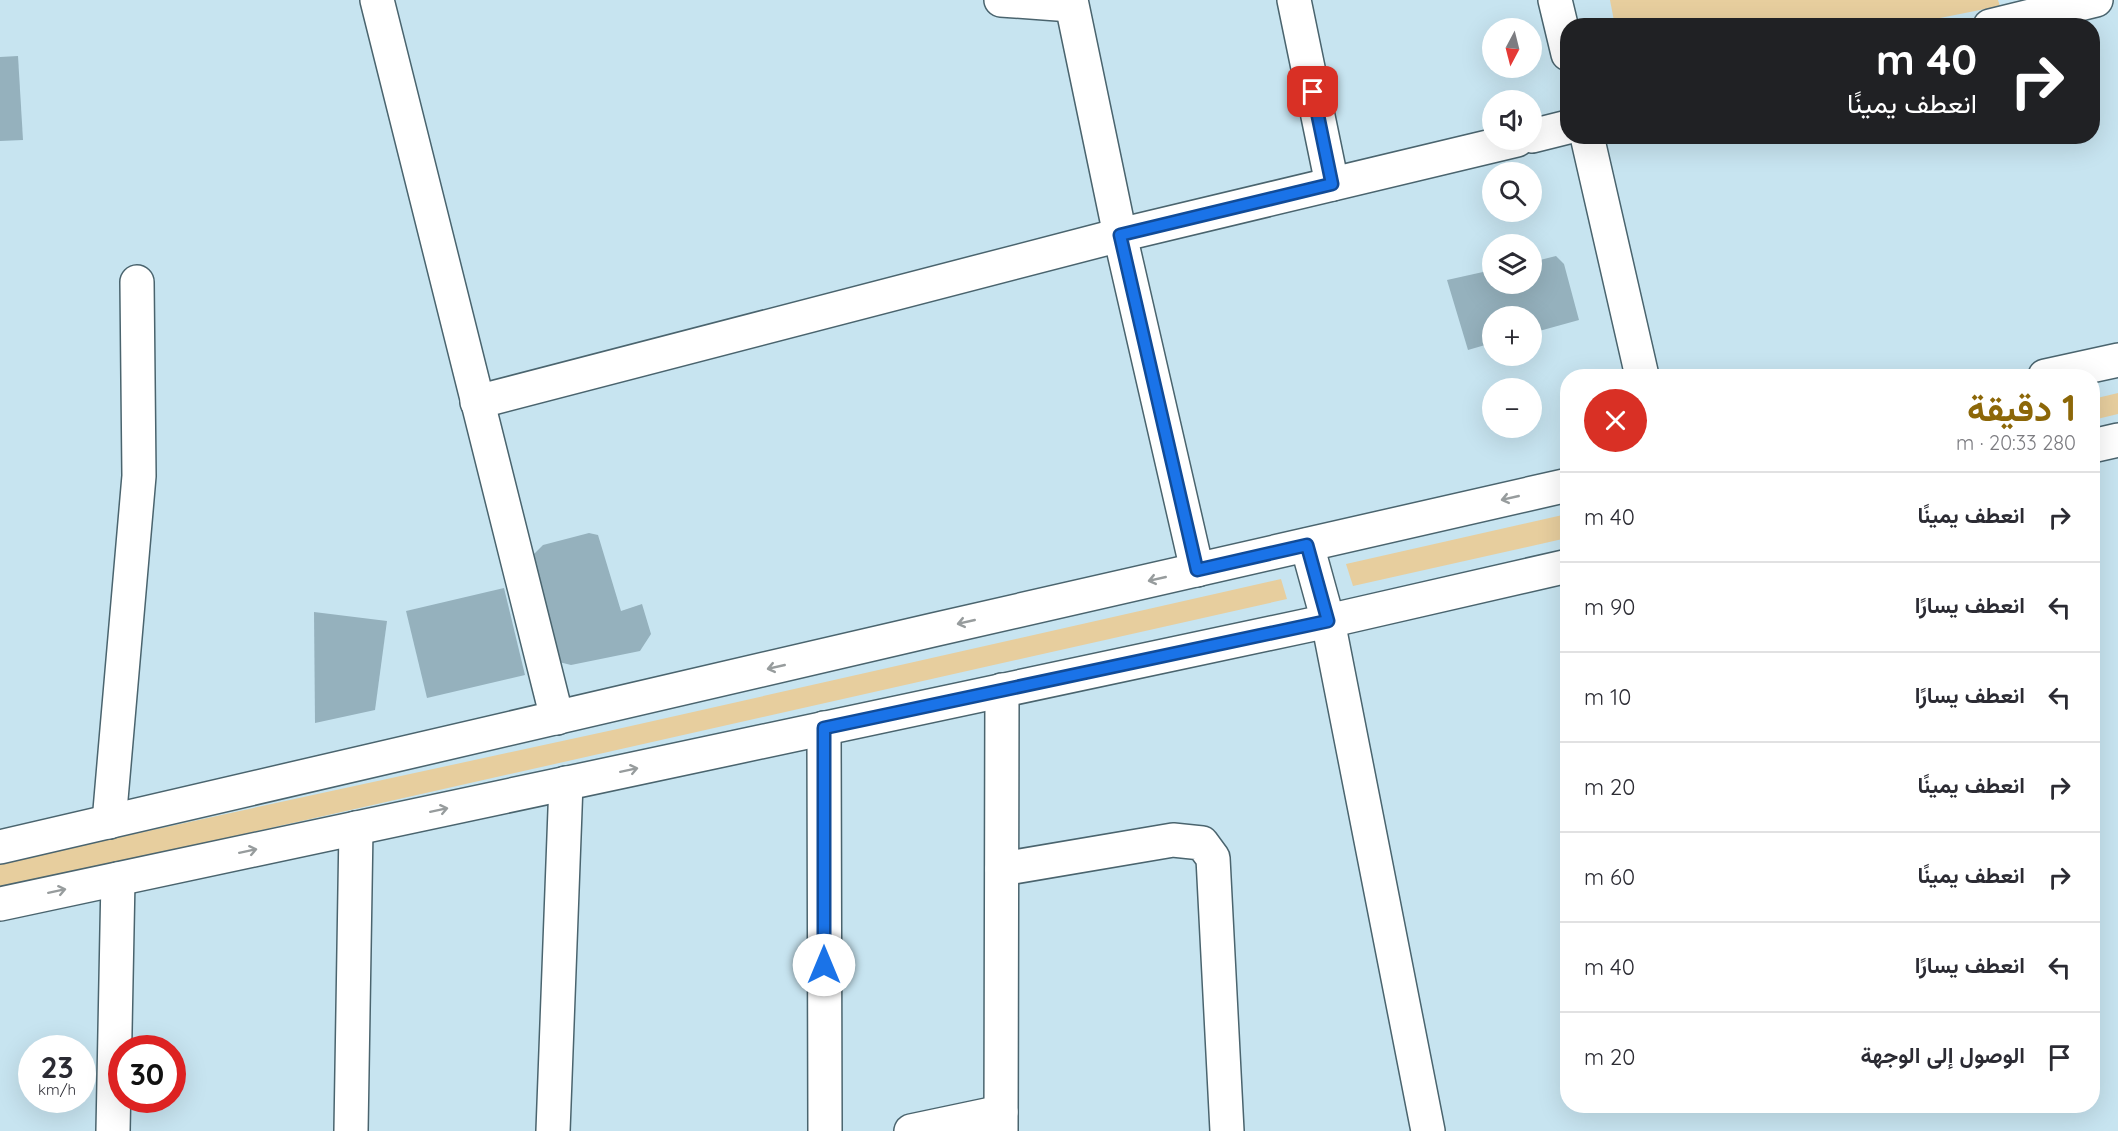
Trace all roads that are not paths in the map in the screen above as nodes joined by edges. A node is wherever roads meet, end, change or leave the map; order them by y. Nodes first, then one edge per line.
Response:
1 (377, 0) edge
2 (1001, 0) edge
3 (1294, 0) edge
4 (1555, 0) edge
5 (2096, 0) edge
6 (1071, 2) edge
7 (2023, 18) edge
8 (1560, 21) edge
9 (1560, 129) edge
10 (1542, 134) edge
11 (1589, 144) edge
12 (1482, 148) edge
13 (1332, 184) junction
14 (1120, 235) junction
15 (137, 282) dead end
16 (2118, 360) edge
17 (1640, 369) edge
18 (2077, 369) edge
19 (477, 402) junction
20 (2118, 440) edge
21 (2100, 444) edge
22 (1560, 487) edge
23 (1307, 545) junction
24 (1560, 568) edge
25 (1197, 570) junction
26 (1328, 621) junction
27 (1002, 690) junction
28 (557, 718) junction
29 (824, 728) junction
30 (566, 783) junction
31 (109, 822) junction
32 (356, 828) junction
33 (0, 847) edge
34 (1002, 869) junction
35 (118, 879) junction
36 (0, 904) edge
37 (1001, 1121) edge
38 (113, 1131) edge
39 (351, 1131) edge
40 (553, 1131) edge
41 (825, 1131) edge
42 (911, 1131) edge
43 (1227, 1131) edge
44 (1428, 1131) edge

1 - 19 street
2 - 6 street
3 - 13 street
4 - 8 street
5 - 7 street
6 - 14 street
9 - 10 street
11 - 17 street
12 - 13 street
13 - 14 street
14 - 19 street
14 - 25 street
15 - 31 street
16 - 18 street
19 - 28 street
20 - 21 street
22 -> 23 street
23 - 25 street
23 - 26 street
24 - 26 street
25 -> 28 street
26 - 27 street
26 - 44 street
27 - 29 street
27 - 34 street
28 - 31 street
30 -> 29 street
29 - 41 street
32 -> 30 street
30 - 40 street
31 - 33 street
35 -> 32 street
32 - 39 street
34 - 37 street
34 - 43 street
36 -> 35 street
35 - 38 street
37 - 42 street

